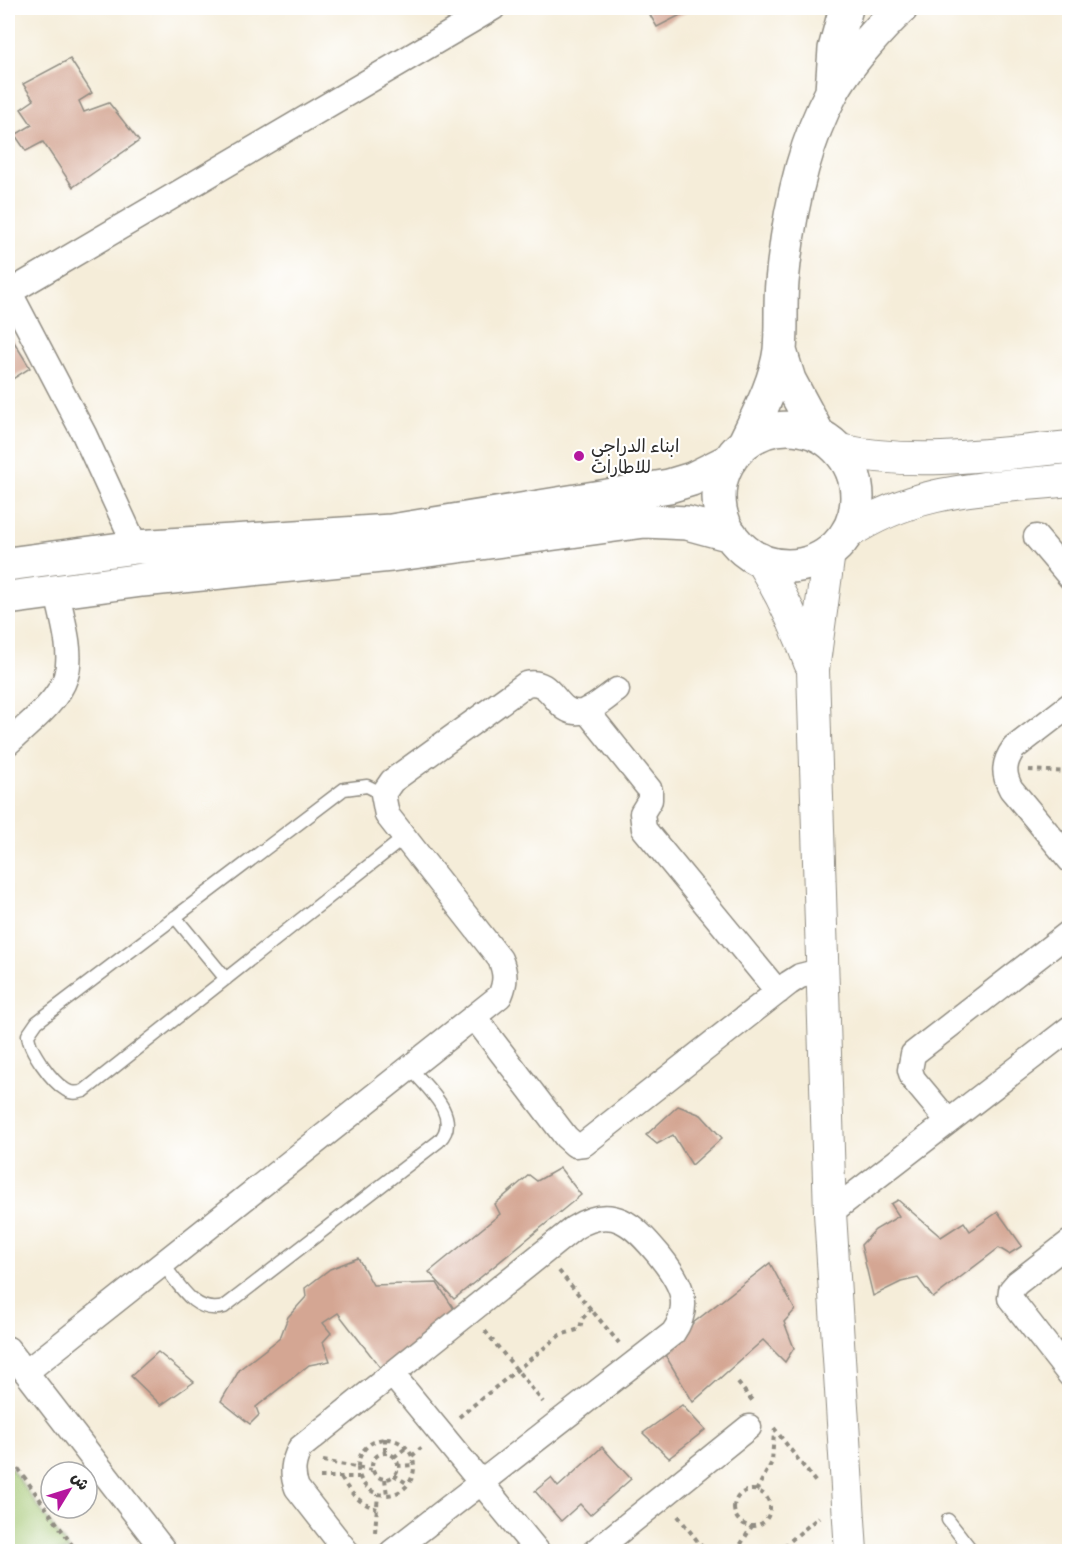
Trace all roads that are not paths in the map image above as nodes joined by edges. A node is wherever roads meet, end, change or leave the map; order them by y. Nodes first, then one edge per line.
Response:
1 (493, 8) edge
2 (901, 8) edge
3 (844, 9) edge
4 (870, 42) junction
5 (832, 91) junction
6 (8, 290) edge
7 (780, 351) junction
8 (828, 442) junction
9 (1070, 447) edge
10 (737, 452) junction
11 (1070, 480) edge
12 (731, 535) junction
13 (1036, 537) dead end
14 (837, 544) junction
15 (136, 547) junction
16 (759, 559) junction
17 (8, 564) edge
18 (1070, 577) edge
19 (56, 590) junction
20 (8, 598) edge
21 (813, 670) junction
22 (617, 690) dead end
23 (1070, 705) edge
24 (586, 711) junction
25 (8, 743) edge
26 (383, 794) junction
27 (405, 837) junction
28 (1070, 860) edge
29 (176, 917) junction
30 (1070, 932) edge
31 (824, 970) junction
32 (226, 979) junction
33 (778, 992) junction
34 (475, 1018) junction
35 (1070, 1028) edge
36 (411, 1069) junction
37 (948, 1121) junction
38 (830, 1213) junction
39 (1070, 1242) edge
40 (163, 1264) junction
41 (8, 1349) edge
42 (26, 1372) junction
43 (392, 1374) junction
44 (1070, 1375) edge
45 (759, 1419) road end
46 (481, 1483) junction
47 (948, 1520) dead end
48 (850, 1538) edge
49 (383, 1546) edge
50 (165, 1551) edge
51 (347, 1551) edge
52 (538, 1551) edge
53 (594, 1551) edge
54 (973, 1551) edge

1 - 6 street
2 - 4 main road
3 - 4 street
3 - 5 main road
4 - 5 main road
5 - 7 main road
6 - 15 street
7 - 8 main road
7 - 10 main road
8 - 9 street
8 - 10 main road
8 - 14 main road
10 - 12 main road
10 - 15 main road
11 - 14 street
12 - 16 main road
12 - 19 main road
13 - 18 street
14 - 16 main road
14 - 21 street
15 - 17 main road
16 - 21 street
19 - 20 main road
19 - 25 street
21 - 31 street
22 - 24 street
23 - 28 street
24 - 26 street
24 - 33 street
26 - 27 street
26 - 29 lane
27 - 32 lane
27 - 34 street
29 - 32 lane
29 - 32 lane
30 - 37 street
31 - 33 street
31 - 38 street
33 - 34 street
34 - 36 street
35 - 37 street
36 - 40 street
36 - 40 lane
37 - 38 street
38 - 48 street
39 - 44 street
40 - 42 street
41 - 42 street
42 - 50 street
43 - 46 street
43 - 46 street
43 - 51 street
45 - 53 street
46 - 49 street
46 - 52 street
47 - 54 lane

